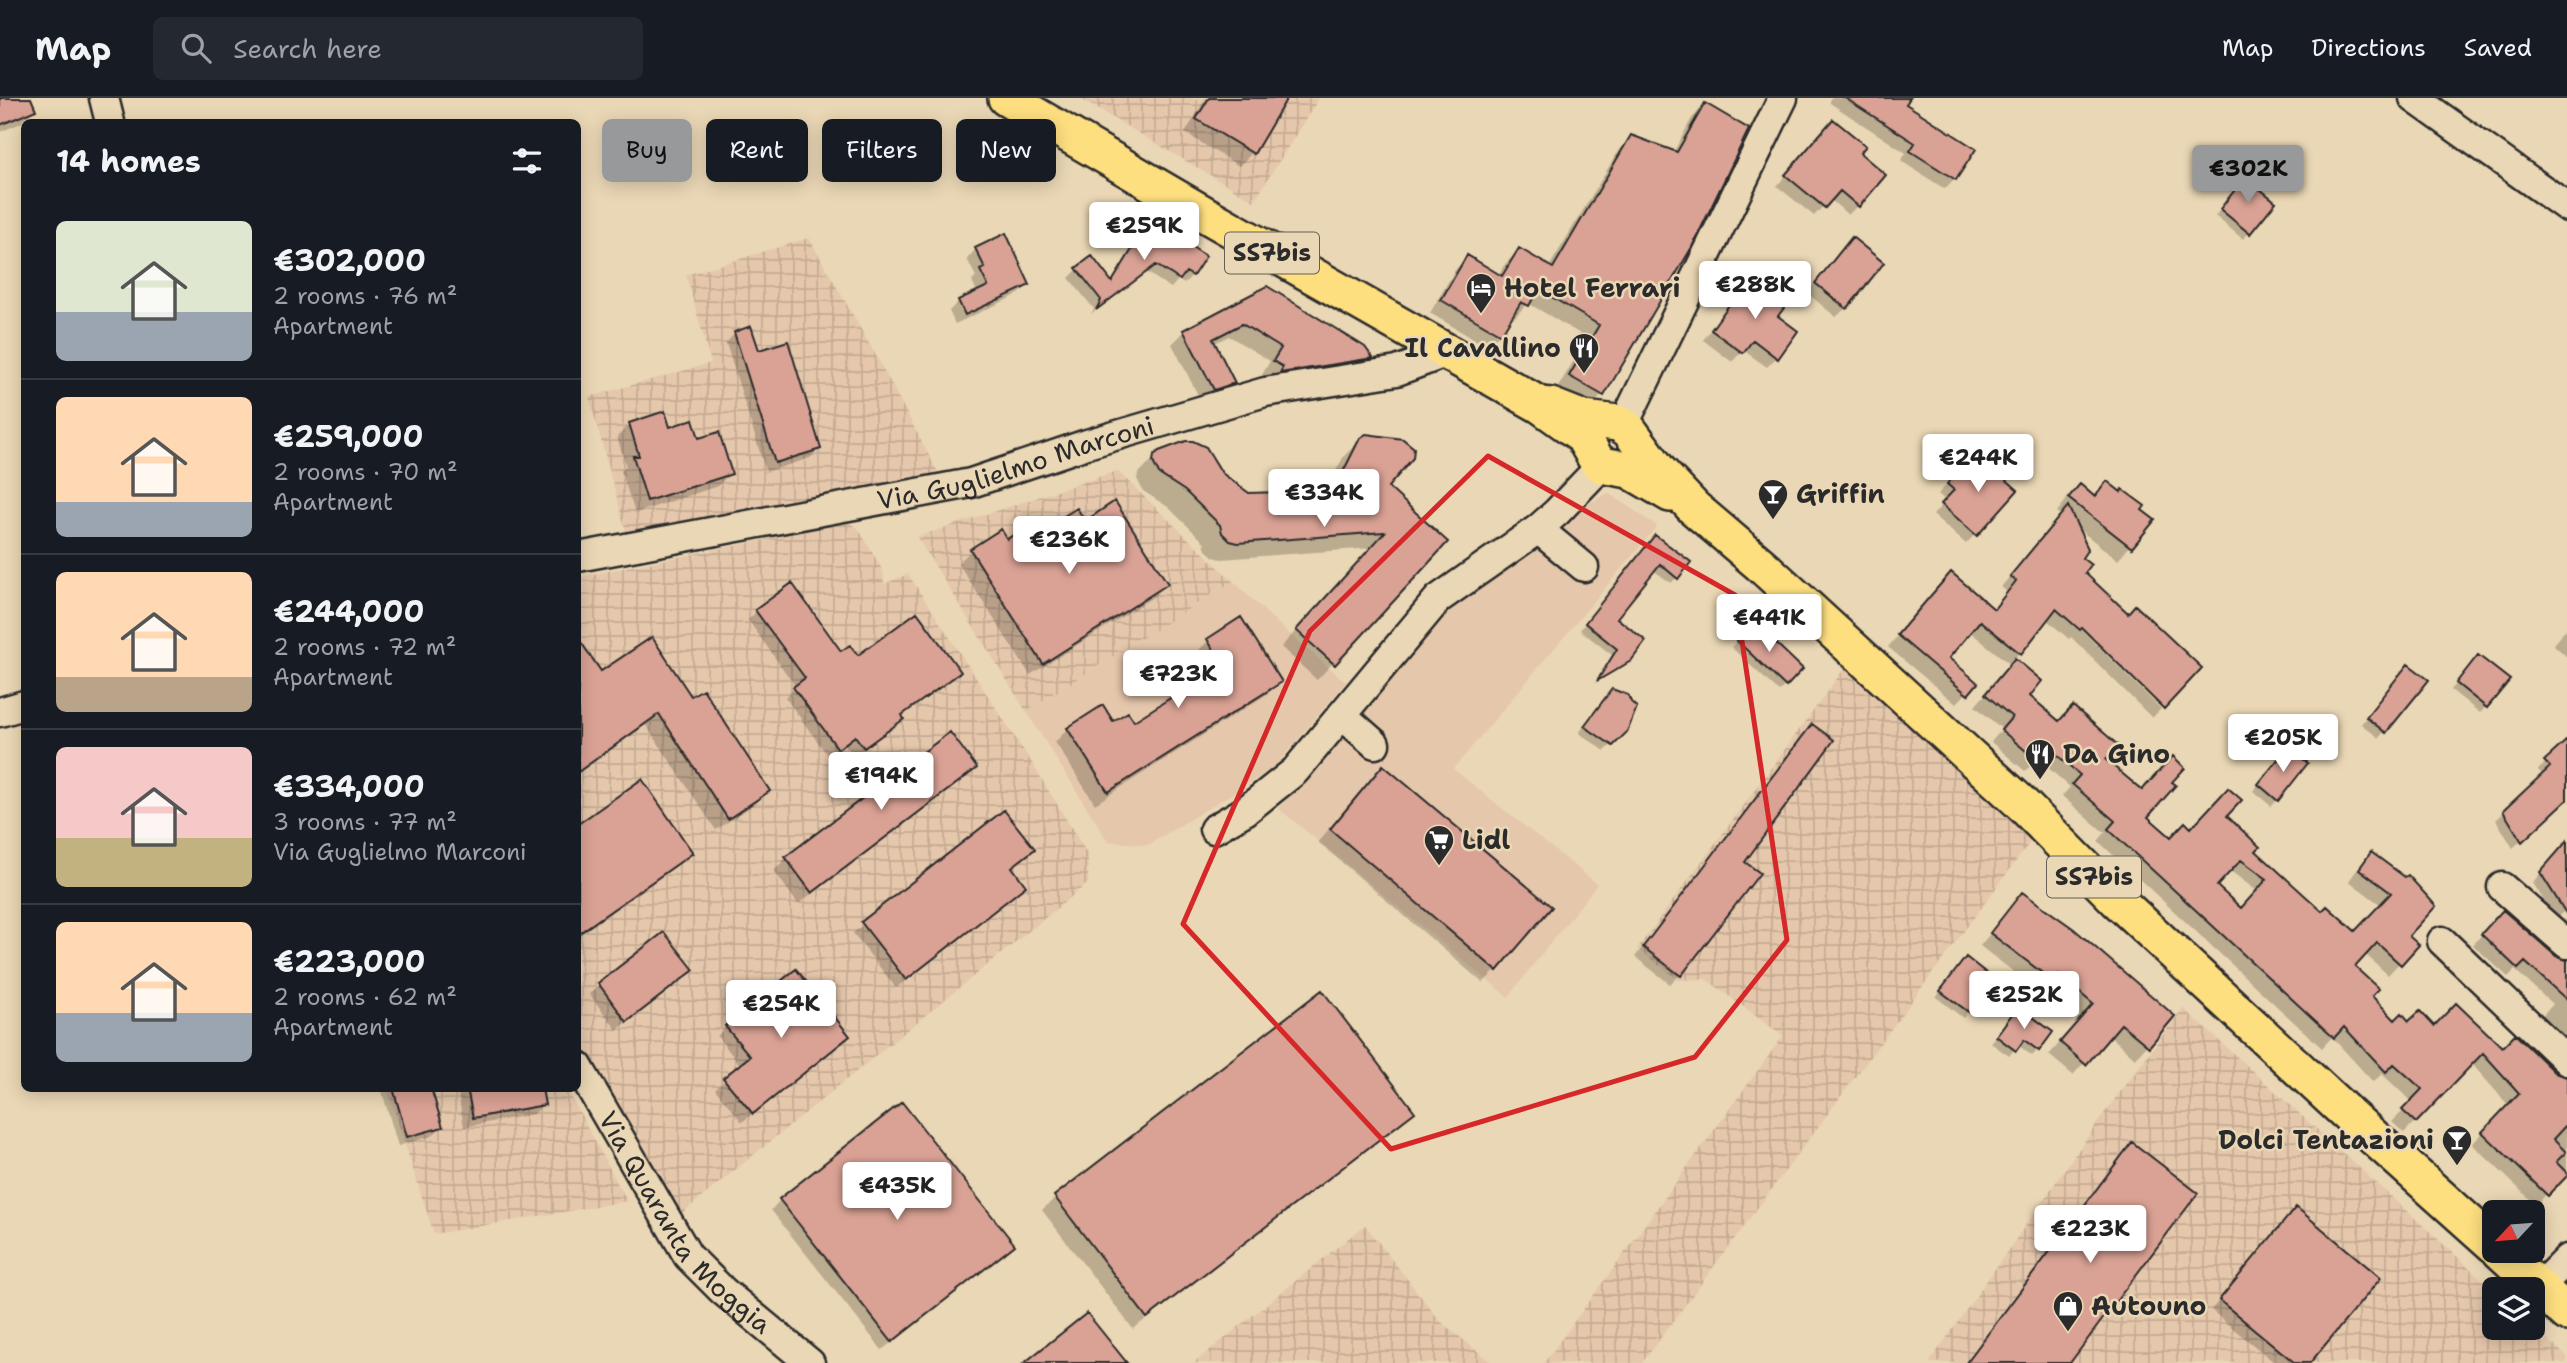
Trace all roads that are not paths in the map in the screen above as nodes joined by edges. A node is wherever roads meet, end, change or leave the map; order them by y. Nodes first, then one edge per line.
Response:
1 (104, 98) edge
2 (1006, 98) edge
3 (1783, 98) edge
4 (2414, 98) edge
5 (109, 119) edge
6 (2567, 207) edge
7 (1448, 352) junction
8 (1540, 405) junction
9 (1623, 428) junction
10 (1604, 463) junction
11 (1693, 508) junction
12 (1538, 529) junction
13 (581, 556) edge
14 (1584, 567) dead end
15 (21, 706) edge
16 (0, 712) edge
17 (1342, 715) junction
18 (1375, 744) dead end
19 (1214, 829) dead end
20 (2502, 887) dead end
21 (2442, 941) dead end
22 (2567, 944) edge
23 (2567, 1061) edge
24 (581, 1071) edge
25 (2482, 1234) edge
26 (2567, 1259) edge
27 (2514, 1264) edge
28 (2528, 1277) edge
29 (2545, 1281) edge
30 (2545, 1293) edge
31 (2567, 1313) edge
32 (810, 1363) edge

1 - 5 street
2 - 7 main road, SS7bis
3 - 9 street
4 - 6 street
7 - 8 main road, SS7bis
7 - 13 street, Via Guglielmo Marconi
8 - 9 main road, SS7bis
8 - 10 main road, SS7bis
9 - 10 main road
9 - 11 main road, SS7bis
10 - 11 main road, SS7bis
10 - 12 street
11 - 25 main road, SS7bis
12 - 14 street
12 - 17 street
15 - 16 street
17 - 18 street
17 - 19 street
20 - 22 street
21 - 23 street
24 - 32 street, Via Quaranta Moggia
26 - 29 street
27 - 28 main road
30 - 31 main road

